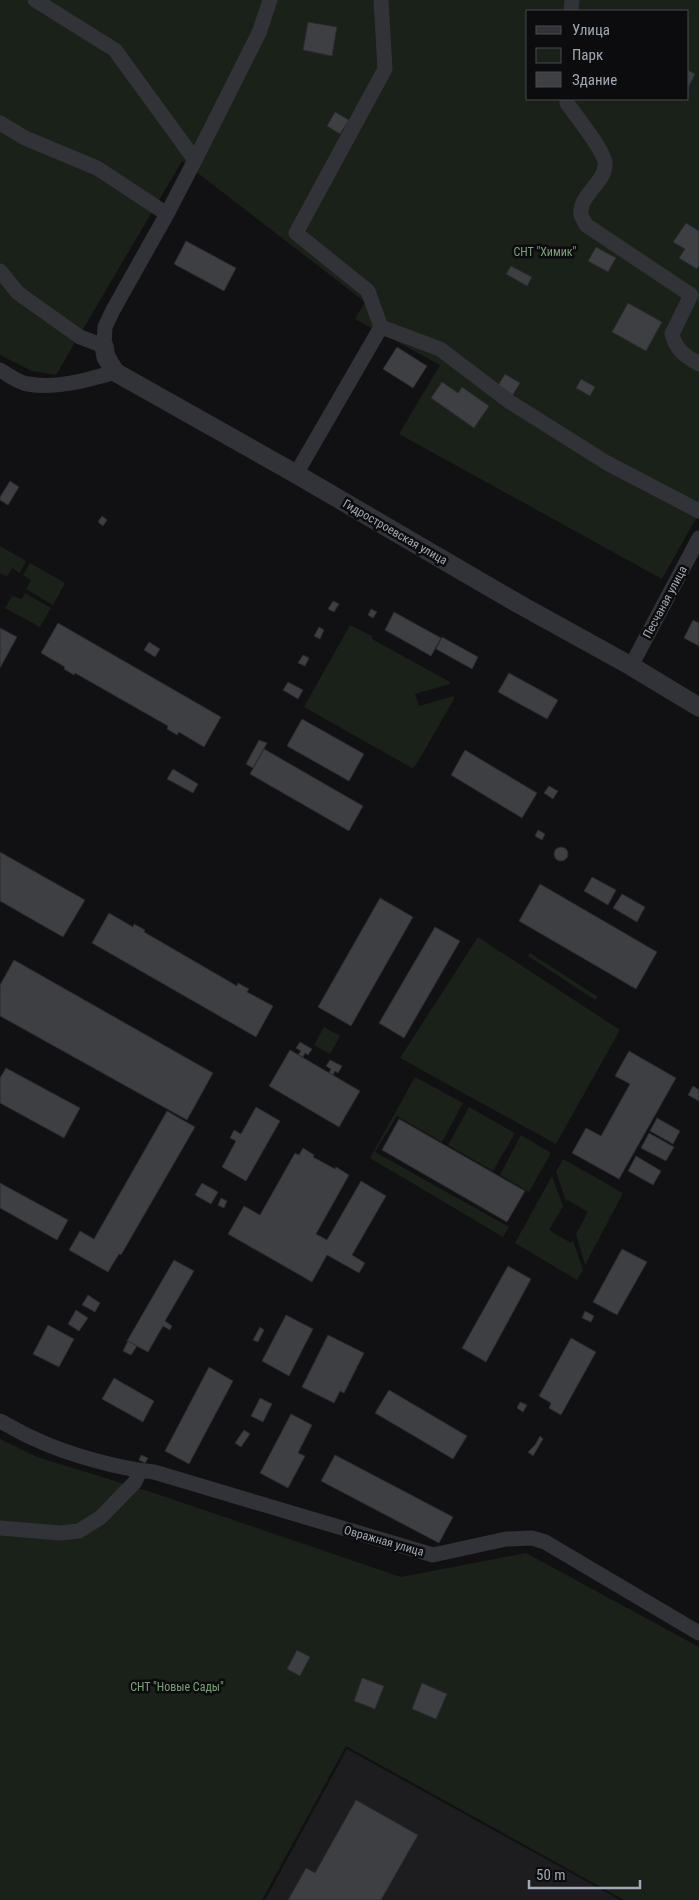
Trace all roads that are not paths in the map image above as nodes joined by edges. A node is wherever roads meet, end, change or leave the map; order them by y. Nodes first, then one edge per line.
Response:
1 (35, 0) edge
2 (381, 0) edge
3 (267, 1) edge
4 (567, 100) edge
5 (0, 123) edge
6 (195, 160) junction
7 (167, 214) junction
8 (0, 271) edge
9 (381, 327) junction
10 (104, 346) junction
11 (699, 364) edge
12 (0, 370) edge
13 (115, 372) junction
14 (296, 474) junction
15 (699, 511) edge
16 (699, 538) edge
17 (631, 666) junction
18 (699, 707) edge
19 (0, 1421) edge
20 (140, 1471) junction
21 (0, 1528) edge
22 (699, 1633) edge

1 - 6 street
2 - 9 street
3 - 6 street
4 - 11 street
5 - 7 street
6 - 7 street
7 - 10 street
8 - 10 street
9 - 14 street
9 - 15 street
10 - 13 street
12 - 13 street
13 - 14 street, Гидростроевская улица
14 - 17 street, Гидростроевская улица
16 - 17 street, Песчаная улица
17 - 18 street, Гидростроевская улица
19 - 20 street, Овражная улица
20 - 21 street
20 - 22 street, Овражная улица

